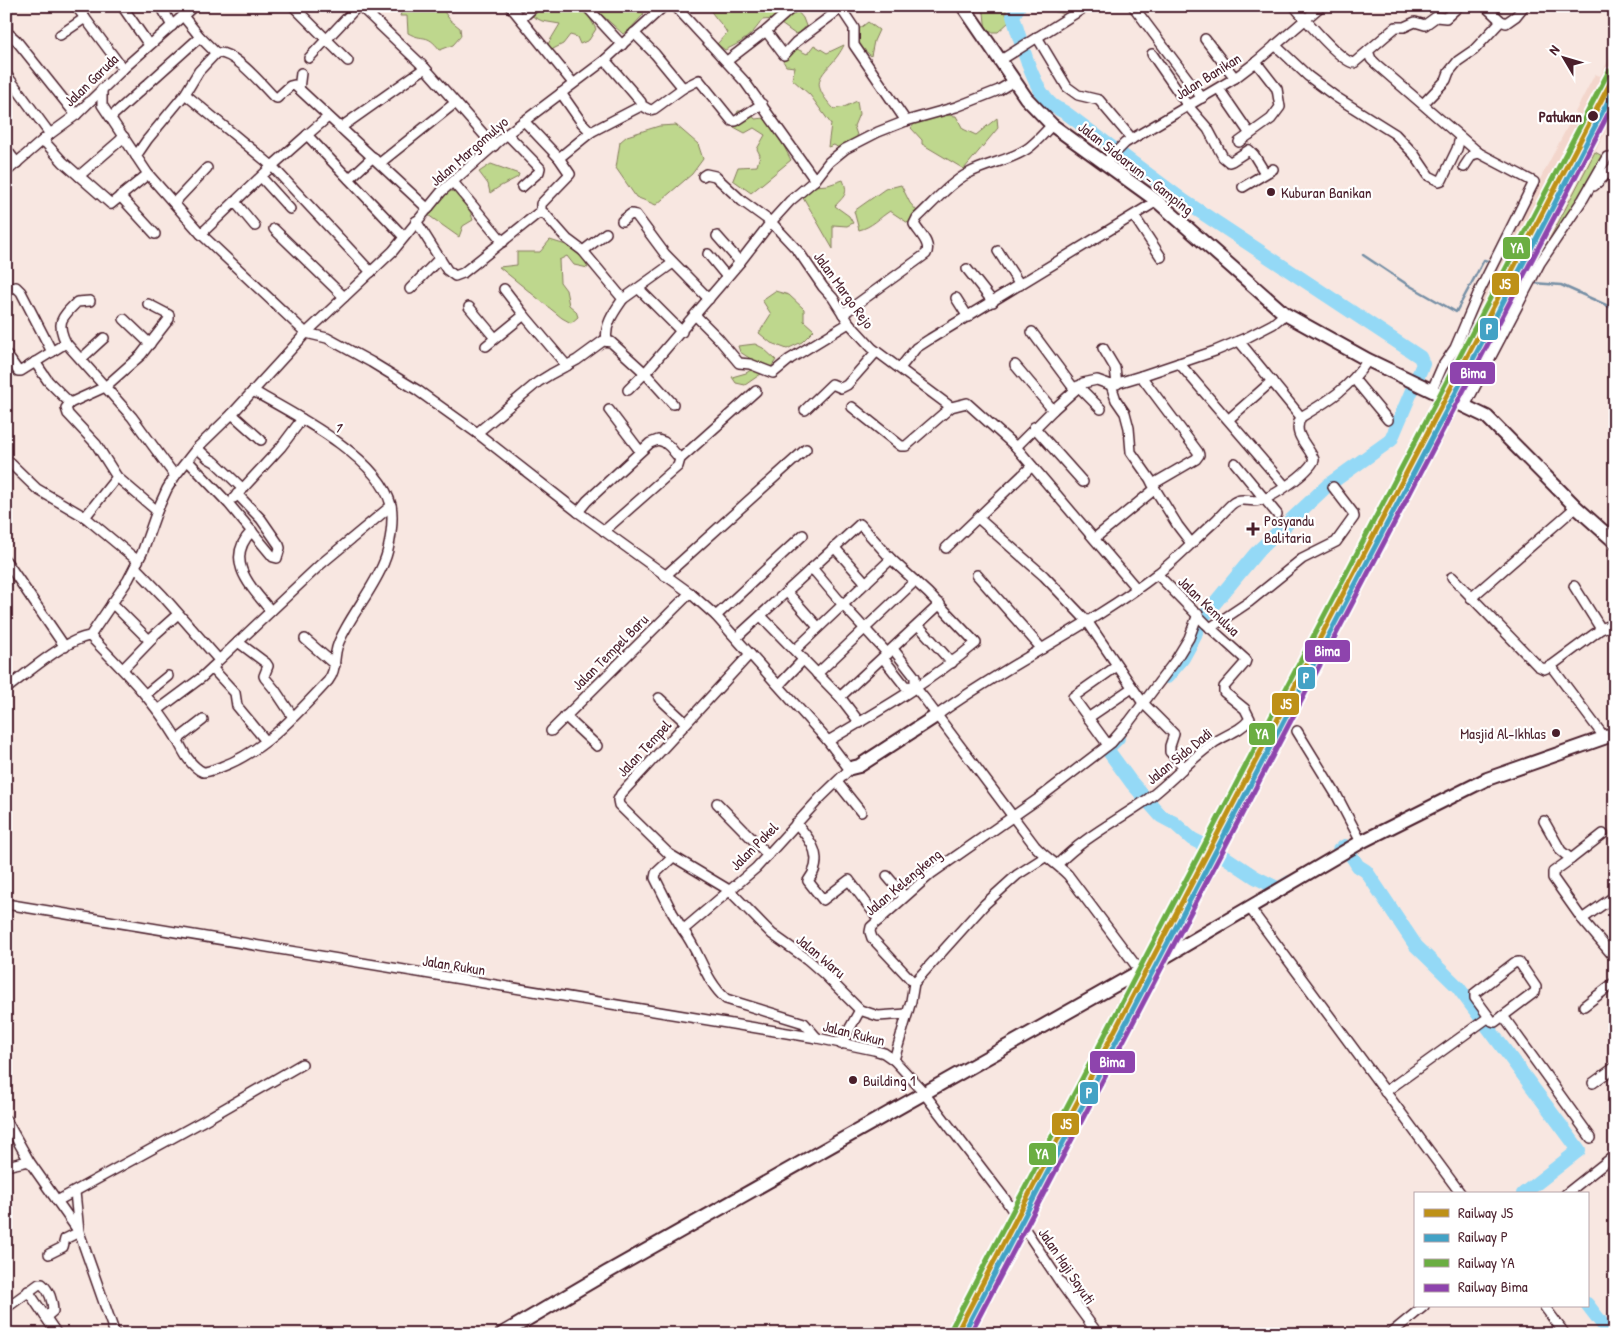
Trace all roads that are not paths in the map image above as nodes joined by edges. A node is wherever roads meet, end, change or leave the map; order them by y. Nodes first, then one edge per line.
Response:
1 (7, 6) edge
2 (76, 6) edge
3 (122, 6) edge
4 (160, 6) edge
5 (194, 6) edge
6 (293, 6) edge
7 (359, 6) edge
8 (380, 6) edge
9 (510, 6) edge
10 (535, 6) edge
11 (586, 6) edge
12 (664, 6) edge
13 (675, 6) edge
14 (794, 6) edge
15 (963, 6) edge
16 (1087, 6) edge
17 (1133, 6) edge
18 (1294, 6) edge
19 (1321, 6) edge
20 (1459, 6) edge
21 (1485, 6) edge
22 (1524, 6) edge
23 (183, 16) junction
24 (370, 16) junction
25 (85, 18) junction
26 (521, 19) junction
27 (1305, 20) junction
28 (1501, 21) junction
29 (172, 26) junction
30 (766, 31) junction
31 (7, 33) edge
32 (634, 33) junction
33 (60, 35) dead end
34 (200, 37) junction
35 (1037, 37) junction
36 (327, 39) junction
37 (1205, 39) dead end
38 (149, 45) junction
39 (622, 45) junction
40 (1275, 45) junction
41 (1368, 51) junction
42 (216, 53) junction
43 (1152, 54) dead end
44 (309, 58) dead end
45 (605, 60) junction
46 (1001, 60) junction
47 (348, 61) dead end
48 (727, 61) junction
49 (1256, 62) junction
50 (425, 68) junction
51 (123, 69) junction
52 (302, 73) dead end
53 (6, 74) edge
54 (1234, 78) junction
55 (1014, 81) junction
56 (573, 83) junction
57 (683, 88) junction
58 (102, 89) junction
59 (299, 89) junction
60 (1218, 89) junction
61 (560, 93) junction
62 (185, 94) junction
63 (1202, 98) junction
64 (455, 103) junction
65 (762, 104) junction
66 (1423, 104) junction
67 (88, 105) junction
68 (102, 105) junction
69 (641, 105) junction
70 (1188, 106) junction
71 (76, 115) junction
72 (111, 117) junction
73 (328, 117) junction
74 (524, 121) junction
75 (906, 121) junction
76 (1052, 125) junction
77 (340, 128) junction
78 (591, 132) junction
79 (507, 134) junction
80 (1250, 134) junction
81 (307, 135) junction
82 (47, 137) junction
83 (124, 137) junction
84 (1460, 138) junction
85 (1132, 139) junction
86 (1239, 142) dead end
87 (494, 146) junction
88 (6, 149) edge
89 (1479, 153) junction
90 (1113, 155) junction
91 (136, 156) junction
92 (1607, 157) dead end
93 (559, 158) junction
94 (377, 160) junction
95 (17, 163) junction
96 (272, 166) junction
97 (1615, 166) edge
98 (1464, 167) dead end
99 (207, 168) dead end
100 (6, 172) edge
101 (148, 174) junction
102 (79, 176) junction
103 (703, 176) dead end
104 (261, 177) junction
105 (349, 180) junction
106 (815, 180) junction
107 (453, 182) junction
108 (522, 187) dead end
109 (1243, 187) dead end
110 (1589, 188) junction
111 (120, 196) junction
112 (1157, 201) junction
113 (235, 202) junction
114 (174, 203) junction
115 (428, 208) junction
116 (290, 209) dead end
117 (541, 212) junction
118 (1134, 216) junction
119 (416, 221) junction
120 (622, 221) dead end
121 (771, 222) junction
122 (254, 226) dead end
123 (274, 229) dead end
124 (606, 233) dead end
125 (155, 234) dead end
126 (201, 234) junction
127 (717, 236) dead end
128 (404, 237) junction
129 (503, 242) junction
130 (583, 251) junction
131 (998, 252) dead end
132 (708, 254) dead end
133 (1161, 257) dead end
134 (440, 258) junction
135 (740, 262) junction
136 (673, 263) junction
137 (967, 269) dead end
138 (371, 272) junction
139 (727, 278) junction
140 (1020, 285) junction
141 (6, 289) edge
142 (410, 289) dead end
143 (504, 289) dead end
144 (639, 289) junction
145 (344, 298) junction
146 (956, 298) dead end
147 (623, 299) junction
148 (708, 299) junction
149 (90, 300) dead end
150 (993, 302) junction
151 (148, 304) dead end
152 (469, 306) dead end
153 (843, 314) junction
154 (1285, 314) junction
155 (524, 315) junction
156 (695, 315) junction
157 (968, 317) junction
158 (124, 319) dead end
159 (849, 323) junction
160 (306, 332) junction
161 (682, 332) junction
162 (1032, 332) dead end
163 (104, 338) dead end
164 (496, 338) junction
165 (607, 341) junction
166 (1239, 341) junction
167 (66, 343) junction
168 (150, 344) junction
169 (486, 346) dead end
170 (1103, 348) dead end
171 (52, 352) junction
172 (876, 352) junction
173 (81, 359) junction
174 (8, 360) edge
175 (1368, 360) junction
176 (34, 362) junction
177 (1180, 362) junction
178 (1014, 365) dead end
179 (567, 366) junction
180 (900, 368) junction
181 (645, 373) junction
182 (1141, 376) junction
183 (1354, 379) junction
184 (1272, 382) junction
185 (1114, 384) junction
186 (105, 386) junction
187 (1077, 388) junction
188 (1428, 388) junction
189 (628, 390) dead end
190 (252, 391) junction
191 (756, 391) dead end
192 (70, 403) junction
193 (673, 404) dead end
194 (1465, 406) junction
195 (852, 407) dead end
196 (952, 407) junction
197 (1102, 409) dead end
198 (609, 410) dead end
199 (805, 410) dead end
200 (1053, 410) junction
201 (232, 414) junction
202 (1301, 417) junction
203 (1229, 419) junction
204 (302, 420) junction
205 (1388, 420) dead end
206 (1034, 427) junction
207 (477, 433) junction
208 (262, 440) dead end
209 (1016, 447) junction
210 (197, 448) junction
211 (806, 449) dead end
212 (640, 452) junction
213 (6, 459) edge
214 (680, 459) junction
215 (188, 461) junction
216 (1235, 463) dead end
217 (1032, 466) junction
218 (175, 476) junction
219 (117, 477) junction
220 (1083, 482) dead end
221 (1285, 486) junction
222 (1154, 487) junction
223 (1333, 487) dead end
224 (240, 492) junction
225 (1264, 499) junction
226 (229, 504) junction
227 (391, 506) junction
228 (1576, 507) junction
229 (157, 511) junction
230 (578, 512) junction
231 (1277, 514) dead end
232 (84, 517) junction
233 (978, 518) junction
234 (252, 530) junction
235 (604, 531) junction
236 (803, 535) dead end
237 (1095, 538) junction
238 (1615, 542) edge
239 (1191, 543) junction
240 (834, 547) junction
241 (946, 548) dead end
242 (891, 559) junction
243 (6, 561) edge
244 (136, 564) junction
245 (812, 568) junction
246 (978, 574) dead end
247 (1157, 574) junction
248 (665, 576) junction
249 (1452, 577) dead end
250 (915, 581) junction
251 (866, 583) junction
252 (1574, 586) dead end
253 (1136, 588) junction
254 (787, 592) junction
255 (690, 593) junction
256 (1472, 598) junction
257 (112, 603) junction
258 (940, 604) junction
259 (843, 605) junction
260 (270, 611) junction
261 (178, 614) junction
262 (1198, 614) junction
263 (716, 616) junction
264 (761, 616) junction
265 (1087, 622) junction
266 (918, 625) junction
267 (1208, 626) junction
268 (818, 627) junction
269 (1615, 627) edge
270 (864, 628) junction
271 (1601, 629) junction
272 (90, 636) junction
273 (153, 638) junction
274 (736, 638) junction
275 (305, 639) dead end
276 (238, 642) junction
277 (65, 647) junction
278 (1042, 648) junction
279 (795, 650) junction
280 (750, 654) junction
281 (888, 654) junction
282 (1243, 656) joint
283 (804, 659) junction
284 (219, 660) junction
285 (952, 663) junction
286 (335, 665) junction
287 (1117, 666) junction
288 (1551, 666) junction
289 (212, 668) junction
290 (123, 669) junction
291 (817, 674) junction
292 (168, 676) dead end
293 (779, 685) junction
294 (915, 687) junction
295 (1132, 688) junction
296 (6, 689) edge
297 (146, 694) junction
298 (840, 697) junction
299 (659, 698) dead end
300 (1144, 704) junction
301 (158, 710) junction
302 (565, 716) junction
303 (936, 716) junction
304 (293, 717) junction
305 (1088, 718) junction
306 (203, 720) dead end
307 (686, 723) junction
308 (860, 723) junction
309 (551, 730) dead end
310 (1297, 731) dead end
311 (1610, 736) edge
312 (177, 740) junction
313 (828, 740) junction
314 (266, 741) junction
315 (1108, 745) junction
316 (597, 746) dead end
317 (1184, 767) junction
318 (851, 768) junction
319 (837, 782) junction
320 (717, 803) dead end
321 (861, 812) dead end
322 (1013, 817) junction
323 (796, 822) junction
324 (1544, 822) dead end
325 (1603, 834) dead end
326 (1351, 848) junction
327 (768, 855) junction
328 (673, 857) junction
329 (1045, 857) junction
330 (1571, 859) junction
331 (1058, 864) junction
332 (887, 876) dead end
333 (729, 890) junction
334 (904, 896) junction
335 (1615, 896) edge
336 (6, 904) edge
337 (1249, 907) junction
338 (1582, 919) junction
339 (879, 920) junction
340 (683, 930) junction
341 (1615, 958) edge
342 (1140, 971) junction
343 (1615, 982) edge
344 (914, 983) junction
345 (1584, 1006) dead end
346 (860, 1010) junction
347 (907, 1014) junction
348 (1503, 1016) junction
349 (1485, 1019) junction
350 (817, 1038) junction
351 (841, 1044) junction
352 (894, 1060) junction
353 (302, 1064) dead end
354 (1615, 1067) edge
355 (1592, 1083) dead end
356 (1386, 1092) junction
357 (925, 1094) junction
358 (6, 1120) edge
359 (1591, 1138) dead end
360 (1615, 1155) edge
361 (29, 1161) junction
362 (6, 1166) edge
363 (75, 1192) junction
364 (1460, 1192) edge
365 (1569, 1192) edge
366 (58, 1201) junction
367 (79, 1232) junction
368 (49, 1254) dead end
369 (28, 1291) junction
370 (8, 1304) edge
371 (1422, 1308) edge
372 (1546, 1308) edge
373 (46, 1317) junction
374 (55, 1333) edge
375 (115, 1334) edge
376 (502, 1334) edge
377 (1098, 1334) edge
378 (1390, 1334) edge
379 (1565, 1334) edge

1 - 31 street
2 - 25 street
3 - 38 street
4 - 29 street
5 - 23 street, Jalan Garuda
6 - 36 street
7 - 24 street
7 - 36 street
8 - 24 street
9 - 26 street
10 - 26 street
11 - 39 street
12 - 32 street, Jalan Margomulyo
13 - 48 street
14 - 30 street
15 - 46 main road, Jalan Sidoarum - Gamping
16 - 35 street
17 - 63 street
18 - 27 street
19 - 27 street, Jalan Banikan
20 - 41 street
21 - 28 street
22 - 28 street
23 - 29 street, Jalan Garuda
23 - 34 street
24 - 50 street
25 - 33 street
25 - 51 street
26 - 56 street
27 - 40 street, Jalan Banikan
27 - 41 street
28 - 66 street
29 - 38 street, Jalan Garuda
30 - 48 street
30 - 75 street
31 - 71 street
32 - 39 street, Jalan Margomulyo
32 - 57 street
34 - 42 street
34 - 72 street
35 - 46 street
35 - 85 street
36 - 44 street
36 - 47 street
37 - 54 street
38 - 51 street, Jalan Garuda
39 - 45 street, Jalan Margomulyo
40 - 49 street, Jalan Banikan
40 - 84 street
41 - 66 street
42 - 59 street
42 - 62 street
43 - 70 street
45 - 56 street, Jalan Margomulyo
45 - 69 street
46 - 55 main road, Jalan Sidoarum - Gamping
48 - 65 street
49 - 54 street, Jalan Banikan
49 - 80 street
50 - 64 street
50 - 77 street
51 - 58 street, Jalan Garuda
52 - 59 street
53 - 82 street
54 - 60 street, Jalan Banikan
55 - 75 street
55 - 76 main road, Jalan Sidoarum - Gamping
56 - 61 street, Jalan Margomulyo
57 - 65 street
57 - 69 street
58 - 67 street, Jalan Garuda
58 - 68 street
59 - 73 street
60 - 63 street, Jalan Banikan
60 - 80 street
61 - 74 street, Jalan Margomulyo
61 - 78 street
62 - 91 street
62 - 96 street
63 - 70 street, Jalan Banikan
64 - 87 street
64 - 94 street
65 - 106 street
66 - 84 street
67 - 68 street
67 - 71 street, Jalan Garuda
68 - 72 street
69 - 78 street
70 - 85 street, Jalan Banikan
70 - 109 street
71 - 82 street, Jalan Garuda
72 - 83 street
73 - 77 street
73 - 81 street
74 - 79 street, Jalan Margomulyo
74 - 93 street
75 - 106 street
76 - 90 main road, Jalan Sidoarum - Gamping
76 - 153 street
77 - 94 street
78 - 93 street
79 - 87 street, Jalan Margomulyo
79 - 108 street
80 - 86 street
81 - 96 street
81 - 105 street
82 - 95 street, Jalan Garuda
82 - 102 street
83 - 91 street
83 - 102 street
84 - 89 street
85 - 90 street, Jalan Banikan
87 - 107 street, Jalan Margomulyo
88 - 95 street
89 - 98 street
89 - 188 street
90 - 112 main road, Jalan Sidoarum - Gamping
91 - 101 street
92 - 110 street
93 - 117 street
94 - 105 street
94 - 115 street
95 - 100 street, Jalan Garuda
96 - 104 street
96 - 138 street
97 - 110 street
99 - 114 street
101 - 111 street
101 - 114 street
102 - 111 street
103 - 121 street, Jalan Margo Rejo
104 - 113 street
104 - 116 street
105 - 128 street
106 - 121 street
107 - 115 street, Jalan Margomulyo
107 - 129 street
110 - 194 street
111 - 125 street
112 - 118 street
112 - 154 main road, Jalan Sidoarum - Gamping
113 - 122 street
113 - 126 street
114 - 126 street
115 - 119 street, Jalan Margomulyo
117 - 129 street
117 - 130 street
118 - 133 street
118 - 140 street
119 - 128 street, Jalan Margomulyo
119 - 134 street
120 - 136 street
121 - 135 street
121 - 153 street, Jalan Margo Rejo
123 - 145 street
124 - 130 street
126 - 160 street
127 - 135 street
128 - 138 street, Jalan Margomulyo
129 - 134 street
130 - 147 street
131 - 140 street
132 - 139 street
134 - 142 street
135 - 139 street
136 - 144 street
136 - 148 street
137 - 150 street
138 - 145 street, Jalan Margomulyo
139 - 148 street
140 - 150 street
141 - 171 street
143 - 155 street
144 - 147 street
144 - 161 street
145 - 160 street, Jalan Margomulyo
146 - 157 street
147 - 165 street
148 - 156 street
149 - 167 street
150 - 157 street
151 - 168 street
152 - 164 street
153 - 159 street, Jalan Margo Rejo
154 - 166 street
154 - 175 main road, Jalan Sidoarum - Gamping
155 - 164 street
155 - 179 street
156 - 159 street
156 - 161 street
157 - 180 street
158 - 168 street
159 - 172 street, Jalan Margo Rejo
160 - 190 street, Jalan Margomulyo
160 - 207 street
161 - 181 street
162 - 187 street
163 - 173 street
164 - 169 street
165 - 179 street
165 - 181 street
166 - 177 street
166 - 184 street
167 - 171 street
167 - 173 street
168 - 186 street
170 - 185 street
171 - 176 street
172 - 180 street, Jalan Margo Rejo
172 - 199 street
173 - 186 street
174 - 176 street
175 - 183 street
175 - 188 main road, Jalan Sidoarum - Gamping
176 - 192 street
177 - 182 street
177 - 203 street
178 - 200 street
179 - 207 street
180 - 196 street, Jalan Margo Rejo
181 - 189 street
181 - 193 street
182 - 185 street
182 - 222 street
183 - 202 street
183 - 205 street
184 - 202 street
184 - 203 street
185 - 187 street
185 - 222 street
186 - 192 street
186 - 218 street
187 - 197 street
187 - 200 street
188 - 194 main road
190 - 201 street, Jalan Margomulyo
190 - 204 street, 1
191 - 214 street
192 - 219 street
194 - 228 main road
195 - 196 street
196 - 209 street
198 - 212 street
200 - 206 street
201 - 208 street
201 - 210 street, Jalan Margomulyo
202 - 221 street
203 - 221 street
204 - 224 street
204 - 227 street, 1
206 - 209 street
206 - 220 street
207 - 230 street
209 - 217 street
210 - 215 street, Jalan Margomulyo
210 - 224 street
211 - 248 street
212 - 214 street
212 - 230 street
213 - 232 street
214 - 235 street
215 - 218 street, Jalan Margomulyo
215 - 226 street
216 - 225 street
217 - 233 street
217 - 237 street
218 - 229 street, Jalan Margomulyo
219 - 229 street
219 - 232 street
221 - 225 street
222 - 237 street
222 - 239 street
223 - 267 street
224 - 226 street
224 - 234 street
225 - 231 street
225 - 239 street
226 - 234 street
227 - 260 street
227 - 286 street
228 - 238 main road
228 - 256 street
229 - 244 street, Jalan Margomulyo
230 - 235 street
232 - 244 street
233 - 241 street
233 - 265 street
234 - 260 street
235 - 248 street
236 - 263 street
237 - 253 street
239 - 247 street
240 - 242 street
240 - 245 street
240 - 251 street
242 - 250 street
242 - 251 street
243 - 277 street
244 - 257 street, Jalan Margomulyo
244 - 261 street
245 - 254 street
245 - 259 street
246 - 278 street
247 - 253 street
247 - 262 street, Jalan Kemulwa
248 - 255 street
249 - 256 street
250 - 258 street
250 - 270 street
251 - 259 street
252 - 271 street
253 - 265 street
254 - 264 street
254 - 268 street
255 - 263 street
255 - 302 street, Jalan Tempel Baru
256 - 288 street
257 - 272 street, Jalan Margomulyo
257 - 273 street
258 - 266 street
258 - 285 street
259 - 268 street
259 - 270 street
260 - 276 street
261 - 273 street
261 - 284 street
262 - 267 street, Jalan Kemulwa
262 - 300 street, Jalan Kelengkeng
263 - 274 street
264 - 274 street
264 - 279 street
265 - 278 street
265 - 287 street
266 - 281 street
266 - 285 street
267 - 282 street, Jalan Kemulwa
268 - 279 street
269 - 271 street
270 - 281 street
270 - 291 street
271 - 288 street
272 - 277 street
272 - 290 street
273 - 290 street
274 - 280 street
275 - 286 street
276 - 284 street
276 - 304 street
277 - 296 street
278 - 303 street
279 - 283 street
280 - 293 street
280 - 307 street, Jalan Tempel
281 - 294 street
281 - 294 street
281 - 298 street
282 - 317 street, Jalan Sido Dadi
283 - 291 street
283 - 293 street
284 - 289 street
285 - 294 street
286 - 304 street
287 - 295 street
287 - 305 street
288 - 311 street
289 - 301 street
289 - 314 street
290 - 297 street
291 - 298 street
292 - 297 street
293 - 313 street
294 - 303 street
294 - 308 street
295 - 300 street
295 - 305 street
297 - 301 street
298 - 308 street
299 - 307 street
300 - 315 street, Jalan Kelengkeng
300 - 317 street
301 - 312 street
302 - 309 street, Jalan Tempel Baru
302 - 316 street
303 - 318 main road
303 - 322 street
304 - 314 street
305 - 315 street
306 - 312 street
307 - 328 street, Jalan Tempel
308 - 313 street
310 - 326 street
311 - 326 main road
312 - 314 street
313 - 318 street
315 - 322 street, Jalan Kelengkeng
317 - 331 street, Jalan Sido Dadi
318 - 319 street, Jalan Pakel
319 - 321 street
319 - 323 street, Jalan Pakel
320 - 327 street
322 - 329 street
322 - 334 street, Jalan Kelengkeng
323 - 327 street, Jalan Pakel
323 - 339 street
324 - 330 street
325 - 330 street
326 - 337 main road
327 - 333 street, Jalan Pakel
328 - 333 street, Jalan Tempel
328 - 340 street
329 - 331 street
329 - 344 street
330 - 338 street
331 - 342 street
332 - 334 street
333 - 340 street, Jalan Pakel
333 - 346 street, Jalan Waru
334 - 339 street, Jalan Kelengkeng
335 - 338 street
336 - 350 street, Jalan Rukun
337 - 342 main road
337 - 356 street
338 - 341 street
339 - 344 street, Jalan Kelengkeng
340 - 350 street
342 - 357 main road
343 - 345 street
344 - 347 street
346 - 347 street
346 - 351 street
347 - 352 street
348 - 349 street
348 - 349 street
348 - 359 street
349 - 356 street
350 - 351 street, Jalan Rukun
351 - 352 street, Jalan Rukun
352 - 357 street, Jalan Haji Sayuti
353 - 363 street
354 - 355 street
356 - 364 street
357 - 376 main road
357 - 377 street, Jalan Haji Sayuti
358 - 361 street
360 - 365 street
361 - 362 street
361 - 366 street
363 - 366 street
363 - 367 street
366 - 367 street
367 - 368 street
367 - 375 street
369 - 370 street
369 - 373 street
369 - 373 street
371 - 378 street
372 - 379 street
373 - 374 street

